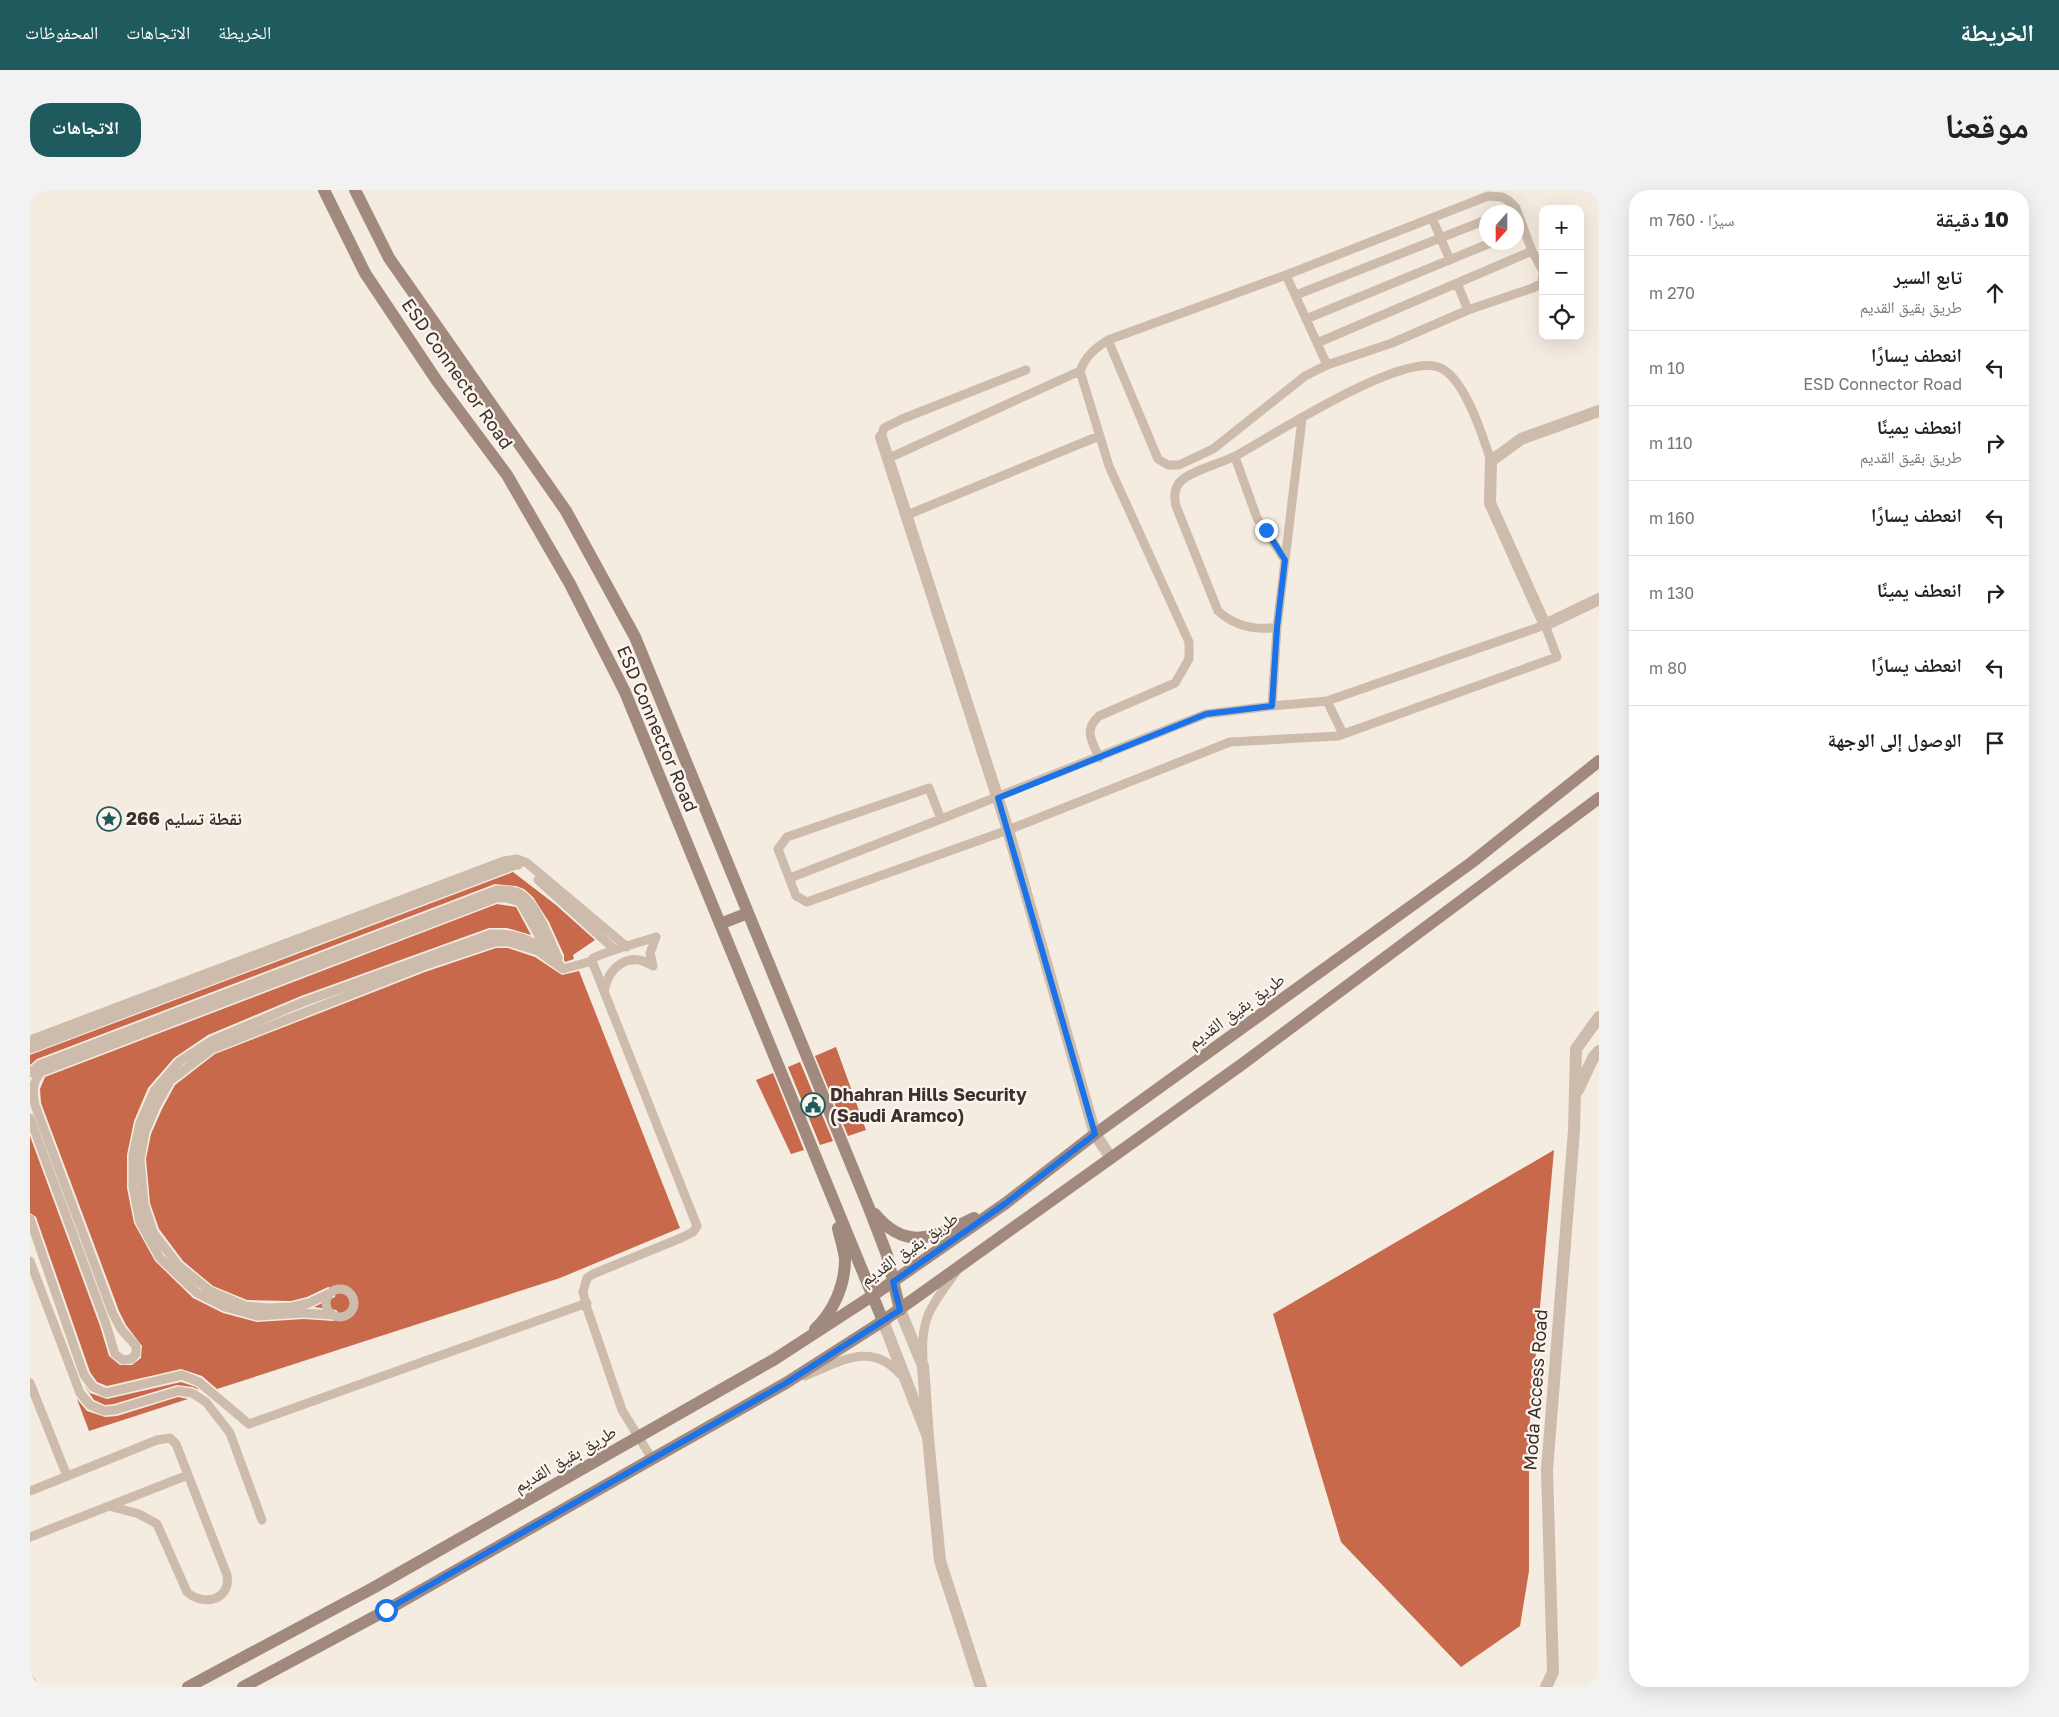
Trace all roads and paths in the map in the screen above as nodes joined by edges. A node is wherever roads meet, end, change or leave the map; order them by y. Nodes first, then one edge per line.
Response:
1 (324, 190) edge
2 (354, 190) edge
3 (1513, 205) edge
4 (1432, 218) junction
5 (1479, 223) edge
6 (1439, 238) junction
7 (1524, 238) edge
8 (1479, 248) edge
9 (1532, 251) junction
10 (1450, 260) junction
11 (1539, 265) edge
12 (1286, 275) junction
13 (1457, 283) junction
14 (1539, 285) edge
15 (1296, 295) junction
16 (1468, 310) junction
17 (1306, 319) junction
18 (1108, 340) junction
19 (1317, 343) junction
20 (1327, 364) junction
21 (1026, 370) dead end
22 (1080, 372) junction
23 (1599, 411) edge
24 (1302, 419) junction
25 (1099, 436) junction
26 (880, 437) joint
27 (1235, 457) junction
28 (889, 458) junction
29 (1491, 461) junction
30 (907, 515) junction
31 (1285, 560) junction
32 (1599, 598) edge
33 (1545, 625) junction
34 (1277, 627) junction
35 (1327, 702) junction
36 (1272, 706) junction
37 (1343, 734) junction
38 (1099, 758) junction
39 (1599, 761) edge
40 (998, 798) junction
41 (1599, 798) edge
42 (941, 819) junction
43 (1008, 830) junction
44 (790, 878) junction
45 (748, 913) junction
46 (720, 924) junction
47 (627, 946) junction
48 (546, 948) junction
49 (614, 949) junction
50 (592, 961) junction
51 (563, 969) junction
52 (604, 993) junction
53 (1599, 1017) edge
54 (30, 1040) edge
55 (30, 1049) edge
56 (1599, 1051) edge
57 (30, 1073) edge
58 (1575, 1094) junction
59 (30, 1118) edge
60 (1095, 1134) junction
61 (1112, 1158) junction
62 (830, 1191) junction
63 (1006, 1203) junction
64 (869, 1208) junction
65 (30, 1219) edge
66 (30, 1261) edge
67 (959, 1268) junction
68 (893, 1282) junction
69 (330, 1293) junction
70 (872, 1296) junction
71 (587, 1303) junction
72 (900, 1310) junction
73 (333, 1314) junction
74 (883, 1321) junction
75 (799, 1344) junction
76 (923, 1366) junction
77 (906, 1381) junction
78 (30, 1383) edge
79 (786, 1383) junction
80 (638, 1437) junction
81 (928, 1437) junction
82 (652, 1459) junction
83 (188, 1475) junction
84 (67, 1476) junction
85 (30, 1491) edge
86 (109, 1506) junction
87 (262, 1520) dead end
88 (30, 1537) edge
89 (30, 1682) edge
90 (32, 1687) edge
91 (188, 1687) edge
92 (243, 1687) edge
93 (981, 1687) edge
94 (1546, 1687) edge

1 - 46 main road, ESD Connector Road
2 - 45 main road, ESD Connector Road
3 - 4 lane
4 - 6 lane
4 - 12 lane
5 - 6 lane
6 - 10 lane
6 - 15 lane
7 - 9 lane
8 - 10 lane
9 - 11 lane
9 - 13 lane
10 - 17 lane
12 - 15 lane
12 - 18 lane
13 - 16 lane
13 - 19 lane
14 - 16 lane
15 - 17 lane
16 - 20 lane
17 - 19 lane
18 - 20 lane
18 - 22 lane
19 - 20 lane
21 - 26 lane
22 - 25 lane
22 - 28 lane
23 - 29 street
24 - 27 lane
24 - 29 lane
24 - 31 lane
25 - 30 lane
25 - 38 lane
26 - 28 street
27 - 31 lane
27 - 34 lane
28 - 30 street
29 - 33 street
30 - 40 street
31 - 34 lane
32 - 33 street
33 - 35 lane
33 - 37 lane
34 - 36 lane
35 - 36 lane
35 - 37 lane
36 - 38 lane
37 - 43 lane
38 - 40 lane
39 - 60 main road, طريق بقيق القديم
40 - 42 lane
40 - 43 street
41 - 61 main road
42 - 44 lane
42 - 44 lane
43 - 44 lane
43 - 60 street
45 - 46 main road
45 - 64 main road, ESD Connector Road
46 - 62 main road, ESD Connector Road
47 - 49 lane
47 - 52 lane
47 - 54 lane
48 - 51 lane
48 - 59 lane
48 - 73 lane
49 - 50 lane
49 - 55 lane
50 - 51 lane
50 - 52 lane
51 - 57 lane
51 - 69 lane
52 - 71 lane
53 - 58 street, Moda Access Road
56 - 58 street, Moda Access Road
58 - 94 street, Moda Access Road
60 - 61 street
60 - 63 main road, طريق بقيق القديم
61 - 67 main road
62 - 70 main road, ESD Connector Road
62 - 75 main road
63 - 64 main road
63 - 68 main road, طريق بقيق القديم
64 - 68 main road, ESD Connector Road
65 - 71 lane
66 - 87 lane
67 - 72 main road
67 - 76 lane
68 - 70 main road, طريق بقيق القديم
68 - 72 main road, ESD Connector Road
69 - 73 lane
69 - 73 lane
70 - 74 main road, ESD Connector Road
70 - 75 main road, طريق بقيق القديم
71 - 80 lane
72 - 74 main road
72 - 76 street
74 - 77 street
74 - 79 main road
75 - 80 main road, طريق بقيق القديم
76 - 81 street
77 - 79 lane
77 - 81 street
78 - 84 lane
79 - 82 main road
80 - 82 lane
80 - 91 main road, طريق بقيق القديم
81 - 93 street
82 - 92 main road
83 - 84 lane
83 - 86 lane
83 - 86 lane
84 - 85 lane
86 - 88 lane
89 - 90 street

